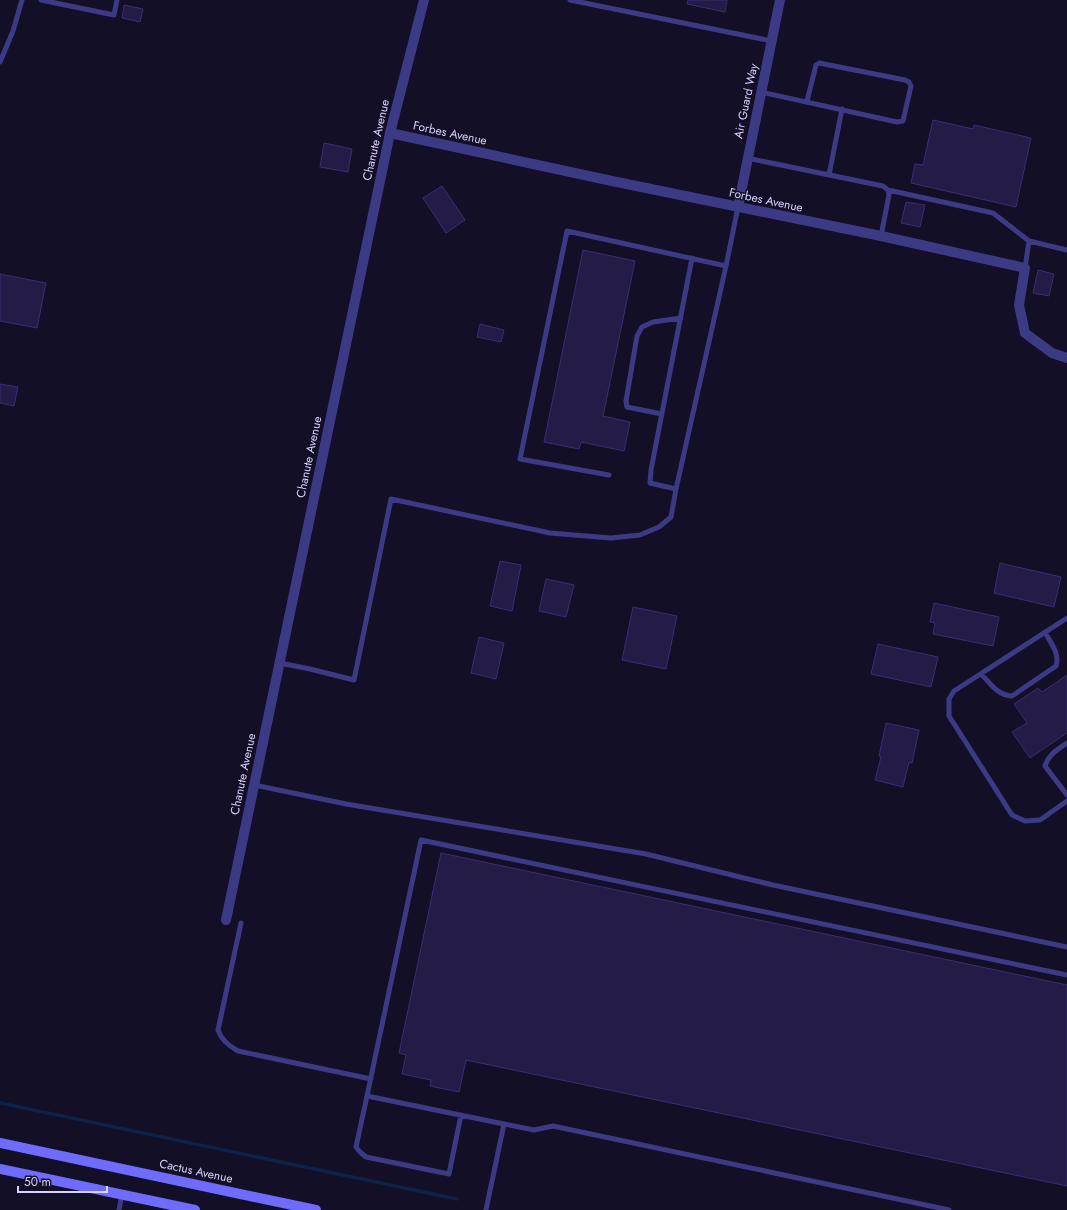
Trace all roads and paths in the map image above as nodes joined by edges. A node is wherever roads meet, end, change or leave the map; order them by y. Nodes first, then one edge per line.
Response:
1 (22, 0) edge
2 (41, 0) edge
3 (117, 0) edge
4 (424, 0) edge
5 (570, 0) edge
6 (780, 0) edge
7 (584, 1) edge
8 (772, 42) junction
9 (0, 62) edge
10 (761, 92) junction
11 (807, 101) junction
12 (842, 109) junction
13 (390, 133) junction
14 (747, 158) junction
15 (829, 175) junction
16 (888, 190) junction
17 (738, 207) junction
18 (881, 236) junction
19 (1029, 241) junction
20 (1067, 250) edge
21 (692, 258) junction
22 (726, 266) junction
23 (1025, 268) junction
24 (681, 318) junction
25 (1067, 358) edge
26 (662, 414) junction
27 (609, 475) dead end
28 (676, 489) junction
29 (1067, 618) edge
30 (1045, 632) junction
31 (280, 663) junction
32 (981, 674) junction
33 (1067, 743) edge
34 (254, 785) junction
35 (1067, 795) edge
36 (1067, 801) edge
37 (226, 920) dead end
38 (241, 924) dead end
39 (1067, 947) edge
40 (1067, 975) edge
41 (371, 1079) junction
42 (367, 1096) junction
43 (461, 1115) junction
44 (504, 1124) junction
45 (0, 1143) edge
46 (0, 1169) edge
47 (122, 1194) junction
48 (119, 1210) edge
49 (195, 1210) edge
50 (316, 1210) edge
51 (486, 1210) edge
52 (949, 1210) edge

1 - 9 lane
2 - 3 lane
4 - 13 street, Chanute Avenue
5 - 7 lane
6 - 8 street, Air Guard Way
7 - 8 lane
8 - 10 street, Air Guard Way
10 - 11 lane
10 - 14 street, Air Guard Way
11 - 12 lane
11 - 12 lane
12 - 15 lane
13 - 17 street, Forbes Avenue
13 - 31 street, Chanute Avenue
14 - 15 lane
14 - 17 street, Air Guard Way
15 - 16 lane
16 - 18 lane
16 - 19 lane
17 - 18 street, Forbes Avenue
17 - 22 lane
18 - 23 street, Forbes Avenue
19 - 20 lane
19 - 23 lane
21 - 22 lane
21 - 24 lane
21 - 27 lane
22 - 28 lane
23 - 25 street
24 - 26 lane
24 - 26 lane
26 - 28 lane
28 - 31 lane
29 - 30 lane
30 - 32 lane
30 - 32 lane
31 - 34 street, Chanute Avenue
32 - 36 lane
33 - 35 lane
34 - 37 street, Chanute Avenue
34 - 39 lane
38 - 41 lane
40 - 41 lane
41 - 42 lane
42 - 43 lane
42 - 43 lane
43 - 44 lane
44 - 51 lane
44 - 52 lane
45 - 50 main road, Cactus Avenue
46 - 47 main road
47 - 48 lane
47 - 49 main road

